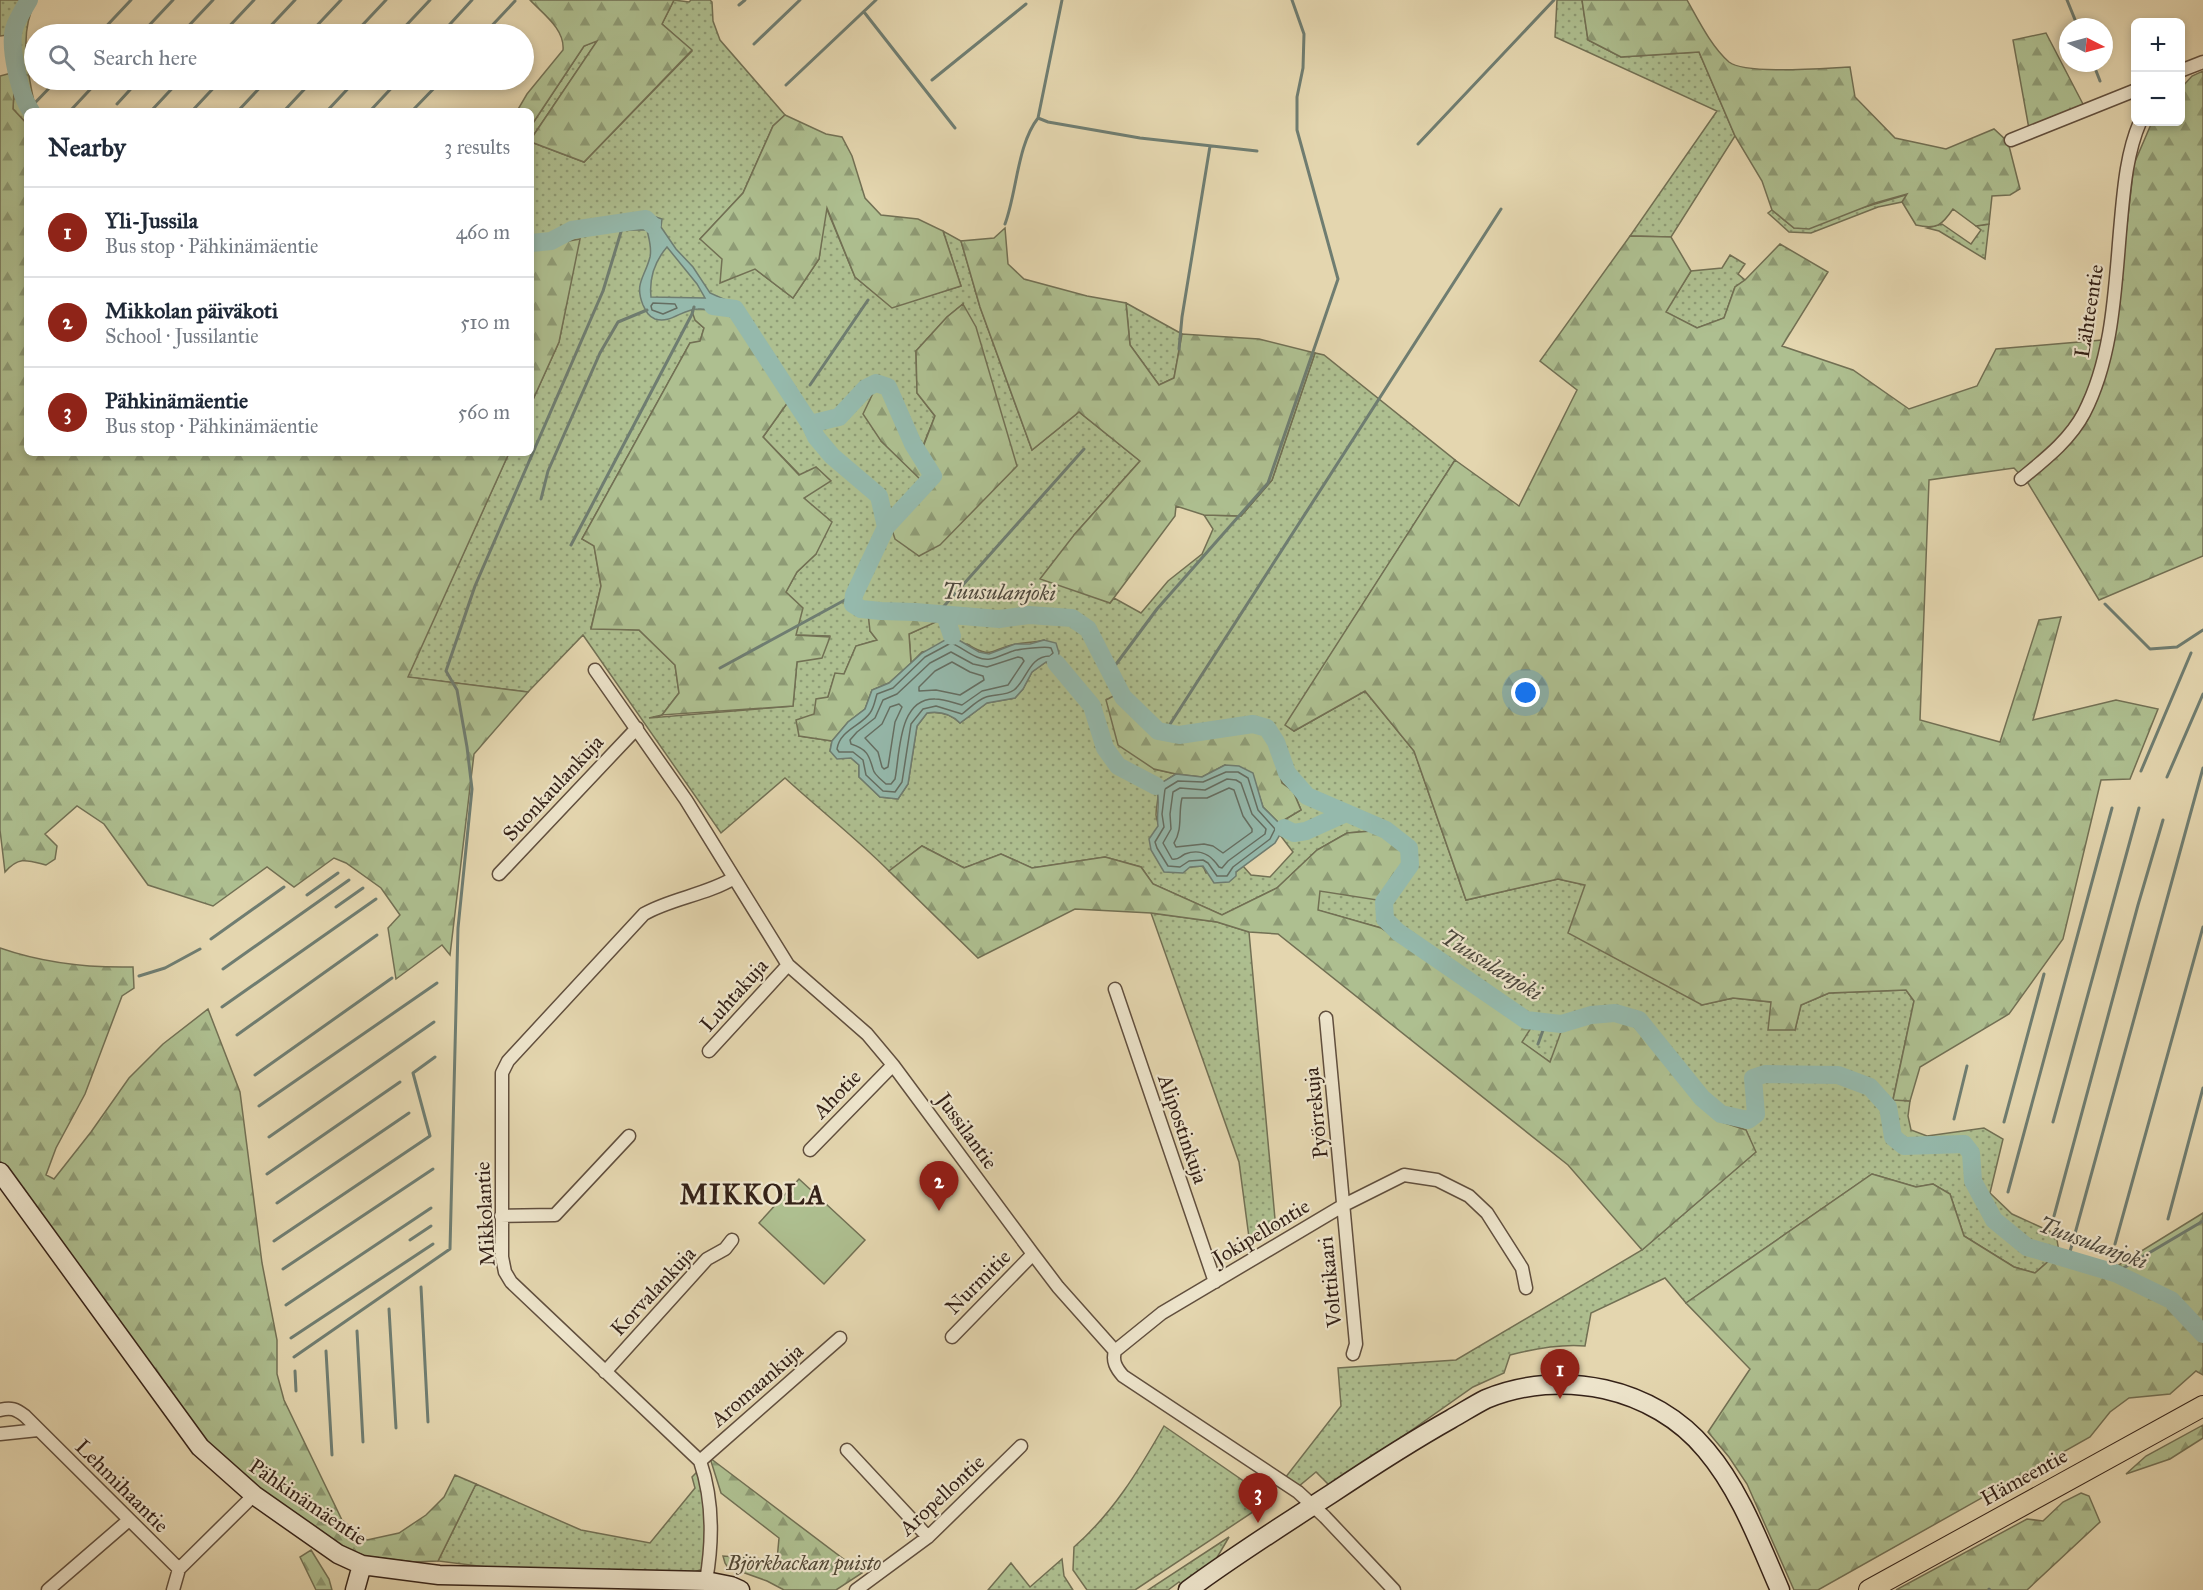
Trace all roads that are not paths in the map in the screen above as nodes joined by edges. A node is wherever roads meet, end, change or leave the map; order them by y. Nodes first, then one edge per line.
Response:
1 (2203, 62) edge
2 (2185, 71) edge
3 (2131, 92) edge
4 (2139, 126) edge
5 (2011, 140) dead end
6 (2021, 479) dead end
7 (595, 670) dead end
8 (636, 728) junction
9 (499, 874) dead end
10 (734, 878) junction
11 (788, 965) junction
12 (1115, 989) dead end
13 (1326, 1018) dead end
14 (709, 1051) dead end
15 (893, 1065) junction
16 (629, 1136) dead end
17 (810, 1150) dead end
18 (0, 1172) edge
19 (1344, 1205) junction
20 (501, 1216) junction
21 (732, 1240) dead end
22 (1033, 1254) junction
23 (1215, 1282) junction
24 (1526, 1288) dead end
25 (952, 1336) dead end
26 (840, 1338) dead end
27 (1115, 1351) junction
28 (1353, 1354) dead end
29 (605, 1372) junction
30 (2203, 1406) edge
31 (0, 1410) edge
32 (38, 1430) junction
33 (0, 1434) edge
34 (1021, 1446) dead end
35 (847, 1450) dead end
36 (700, 1461) junction
37 (254, 1495) junction
38 (1313, 1505) junction
39 (129, 1520) junction
40 (928, 1537) junction
41 (362, 1565) junction
42 (179, 1569) junction
43 (706, 1581) junction
44 (48, 1590) edge
45 (173, 1590) edge
46 (355, 1590) edge
47 (740, 1590) edge
48 (856, 1590) edge
49 (1188, 1590) edge
50 (1394, 1590) edge
51 (1780, 1590) edge
52 (1869, 1590) edge

1 - 2 street
3 - 5 street
4 - 6 street, Lähteentie
7 - 8 street, Jussilantie
8 - 9 street, Suonkaulankuja
8 - 10 street, Jussilantie
10 - 11 street, Jussilantie
10 - 20 street, Mikkolantie
11 - 14 street, Luhtakuja
11 - 15 street, Jussilantie
12 - 23 street, Alipostinkuja
13 - 19 street, Pyörrekuja
15 - 17 street, Ahotie
15 - 22 street, Jussilantie
16 - 20 street
18 - 37 street, Pähkinämäentie
19 - 23 street, Jokipellontie
19 - 24 street, Jokipellontie
19 - 28 street, Volttikaari
20 - 29 street, Mikkolantie
21 - 29 street, Korvalankuja
22 - 25 street, Nurmitie
22 - 27 street, Jussilantie
23 - 27 street, Jokipellontie
26 - 36 street, Aromaankuja
27 - 38 street, Jussilantie
29 - 36 street, Mikkolantie
30 - 52 main road, Hämeentie
31 - 32 street, Lehmihaantie
32 - 33 street
32 - 39 street, Lehmihaantie
34 - 40 street, Aropellontie
35 - 40 street
36 - 43 street
37 - 41 street, Pähkinämäentie
37 - 42 street
38 - 49 street
38 - 50 street, Jussilantie
38 - 51 street
39 - 42 street, Lehmihaantie
39 - 44 street
40 - 48 street, Aropellontie
41 - 43 street, Pähkinämäentie
41 - 46 street
42 - 45 street
43 - 47 street, Pähkinämäentie

